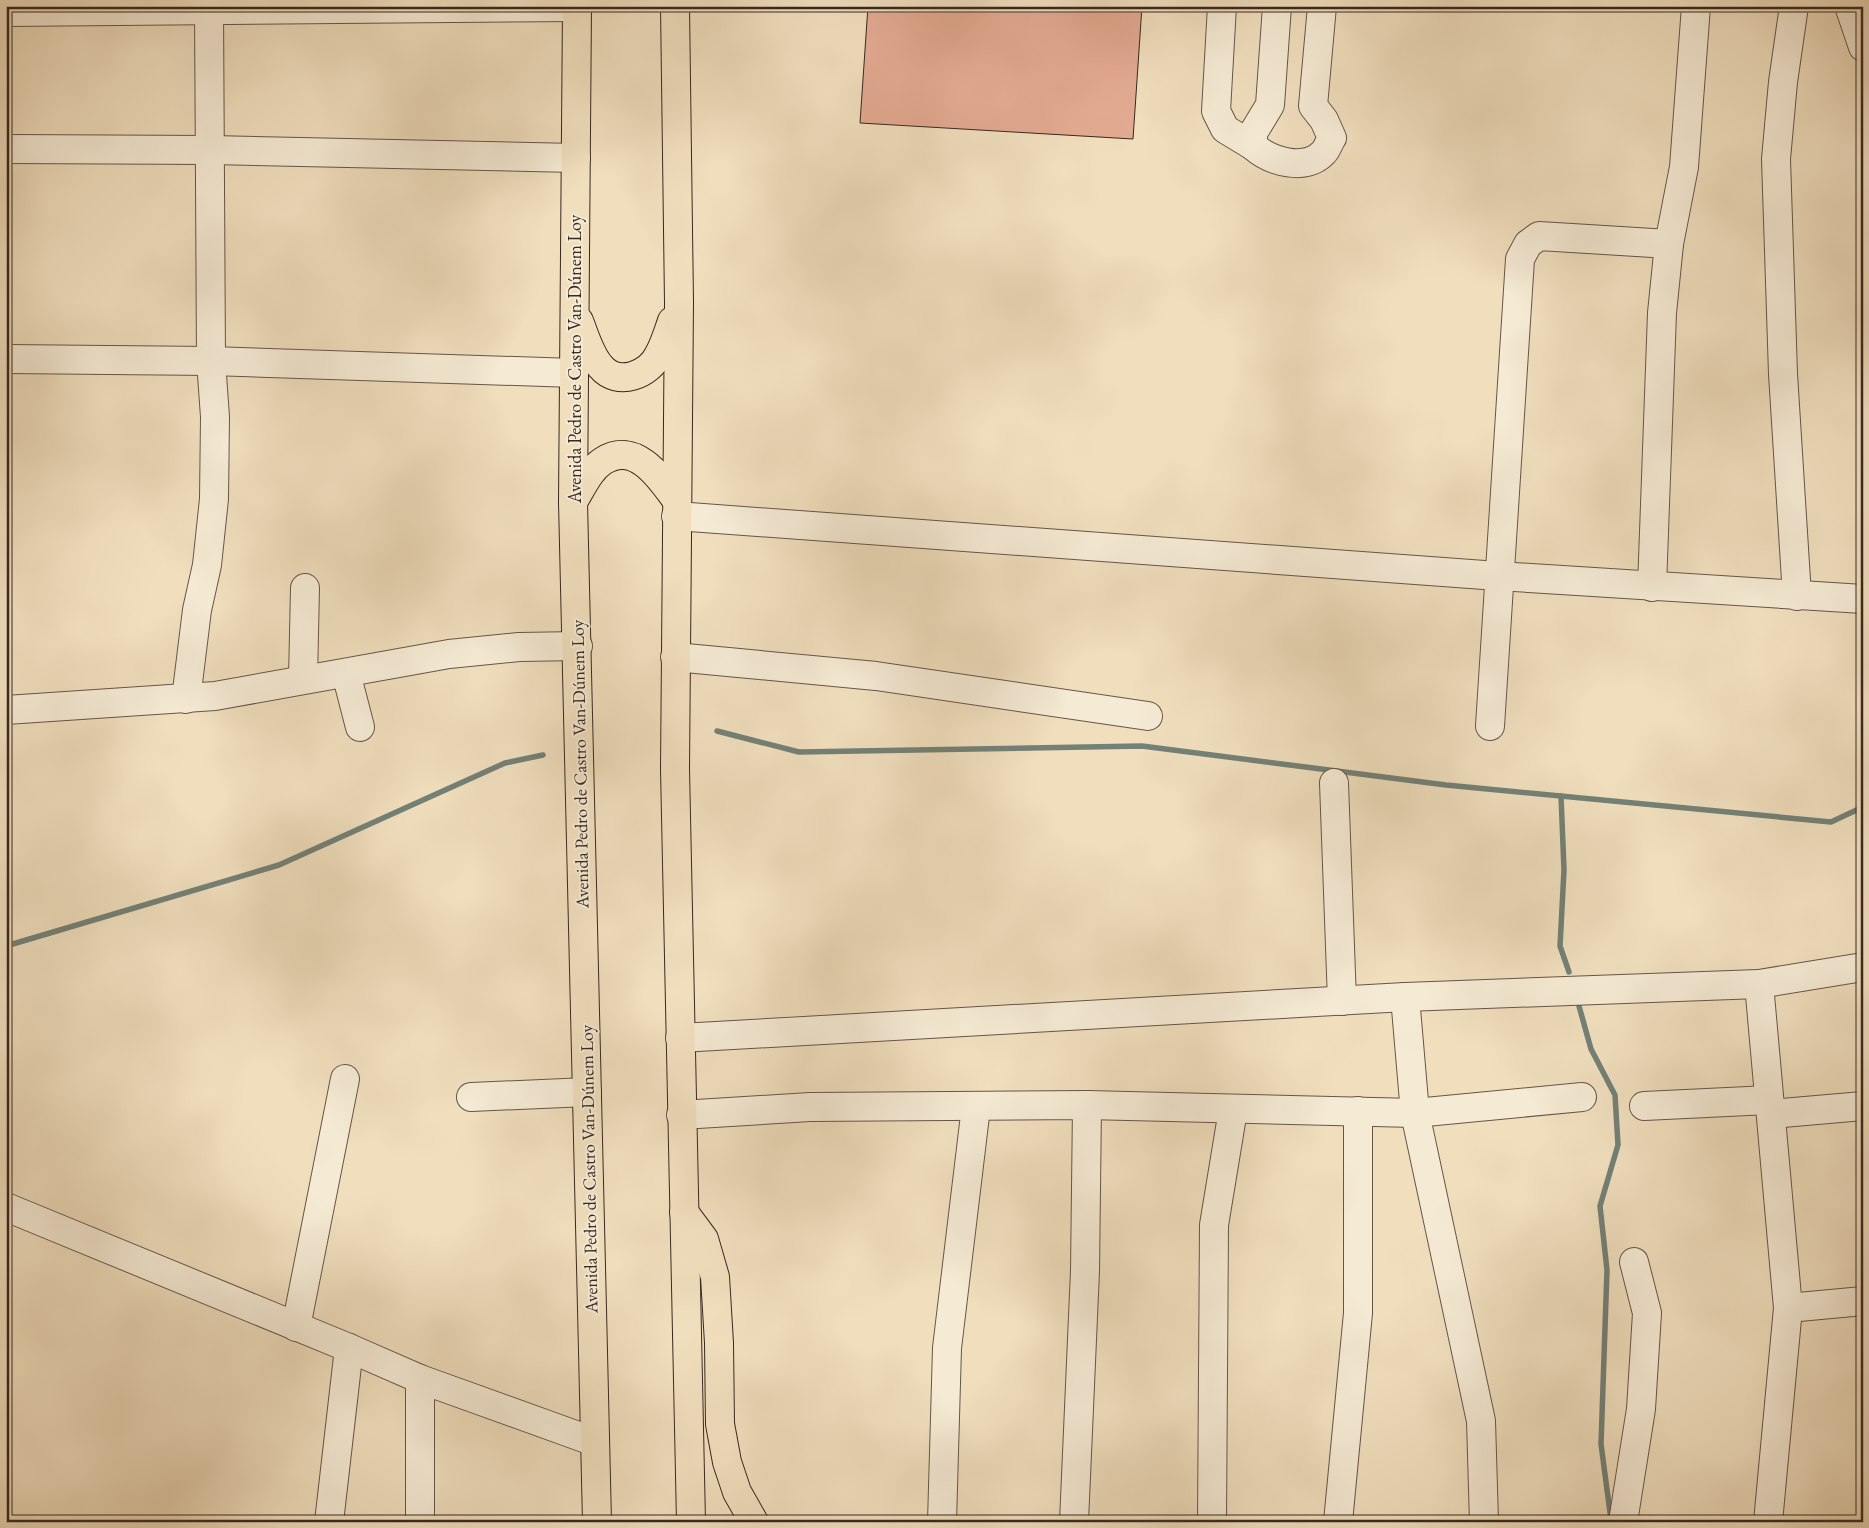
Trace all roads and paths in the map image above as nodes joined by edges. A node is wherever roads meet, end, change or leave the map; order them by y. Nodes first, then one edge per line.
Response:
1 (675, 6) edge
2 (1222, 6) edge
3 (1277, 6) edge
4 (1322, 6) edge
5 (1696, 6) edge
6 (1794, 6) edge
7 (1849, 6) edge
8 (577, 7) edge
9 (209, 9) edge
10 (6, 12) edge
11 (1863, 47) edge
12 (1270, 105) junction
13 (1313, 106) junction
14 (1253, 146) junction
15 (6, 149) edge
16 (211, 150) junction
17 (576, 158) junction
18 (1669, 244) junction
19 (679, 303) junction
20 (575, 311) junction
21 (6, 359) edge
22 (211, 361) junction
23 (574, 374) junction
24 (574, 502) junction
25 (676, 508) junction
26 (1498, 576) junction
27 (1652, 587) junction
28 (305, 588) dead end
29 (1797, 596) junction
30 (1863, 599) edge
31 (578, 646) junction
32 (675, 657) junction
33 (346, 673) junction
34 (303, 679) junction
35 (186, 699) junction
36 (6, 710) edge
37 (1148, 716) dead end
38 (1490, 726) dead end
39 (360, 727) dead end
40 (1334, 783) dead end
41 (1863, 967) edge
42 (1759, 984) junction
43 (1405, 997) junction
44 (1342, 1001) junction
45 (680, 1038) junction
46 (345, 1079) dead end
47 (587, 1092) junction
48 (471, 1097) dead end
49 (1582, 1097) dead end
50 (1088, 1105) junction
51 (1644, 1106) dead end
52 (1863, 1106) edge
53 (976, 1107) junction
54 (1770, 1107) junction
55 (1234, 1110) junction
56 (1358, 1111) junction
57 (1415, 1112) junction
58 (682, 1115) junction
59 (6, 1207) edge
60 (684, 1212) junction
61 (1634, 1262) dead end
62 (1863, 1302) edge
63 (1788, 1308) junction
64 (296, 1327) junction
65 (349, 1348) junction
66 (420, 1379) junction
67 (595, 1442) junction
68 (1625, 1511) edge
69 (329, 1522) edge
70 (420, 1522) edge
71 (597, 1522) edge
72 (691, 1522) edge
73 (754, 1522) edge
74 (942, 1522) edge
75 (1074, 1522) edge
76 (1212, 1522) edge
77 (1338, 1522) edge
78 (1484, 1522) edge
79 (1768, 1522) edge

1 - 19 highway
2 - 14 street
3 - 12 street
4 - 13 street
5 - 18 street
6 - 29 street
7 - 11 street
8 - 9 street
8 - 17 highway, Avenida Pedro de Castro Van-Dúnem Loy
9 - 10 street
9 - 16 street
12 - 13 street
12 - 14 street
13 - 14 street
15 - 16 street
16 - 17 street
16 - 22 street
17 - 20 highway, Avenida Pedro de Castro Van-Dúnem Loy
18 - 26 street
18 - 27 street
19 - 20 highway
19 - 25 highway
20 - 23 highway, Avenida Pedro de Castro Van-Dúnem Loy
21 - 22 street
22 - 23 street
22 - 35 street
23 - 24 highway, Avenida Pedro de Castro Van-Dúnem Loy
24 - 25 highway
24 - 31 highway, Avenida Pedro de Castro Van-Dúnem Loy
25 - 26 street
25 - 32 highway
26 - 27 street
26 - 38 street
27 - 29 street
28 - 34 street
29 - 30 street
31 - 33 street
31 - 47 highway, Avenida Pedro de Castro Van-Dúnem Loy
32 - 37 street
32 - 45 highway
33 - 34 street
33 - 39 street
34 - 35 street
35 - 36 street
40 - 44 street
41 - 42 street
42 - 43 street
42 - 54 street
43 - 44 street
43 - 57 street
44 - 45 street
45 - 58 highway
46 - 64 street
47 - 48 street
47 - 67 highway, Avenida Pedro de Castro Van-Dúnem Loy
49 - 57 street
50 - 53 street
50 - 55 street
50 - 75 street
51 - 54 street
52 - 54 street
53 - 58 street
53 - 74 street
54 - 63 street
55 - 56 street
55 - 76 street
56 - 57 street
56 - 77 street
57 - 78 street
58 - 60 highway
59 - 64 street
60 - 72 highway
60 - 73 highway
61 - 68 street
62 - 63 street
63 - 79 street
64 - 65 street
65 - 66 street
65 - 69 street
66 - 67 street
66 - 70 street
67 - 71 highway, Avenida Pedro de Castro Van-Dúnem Loy

